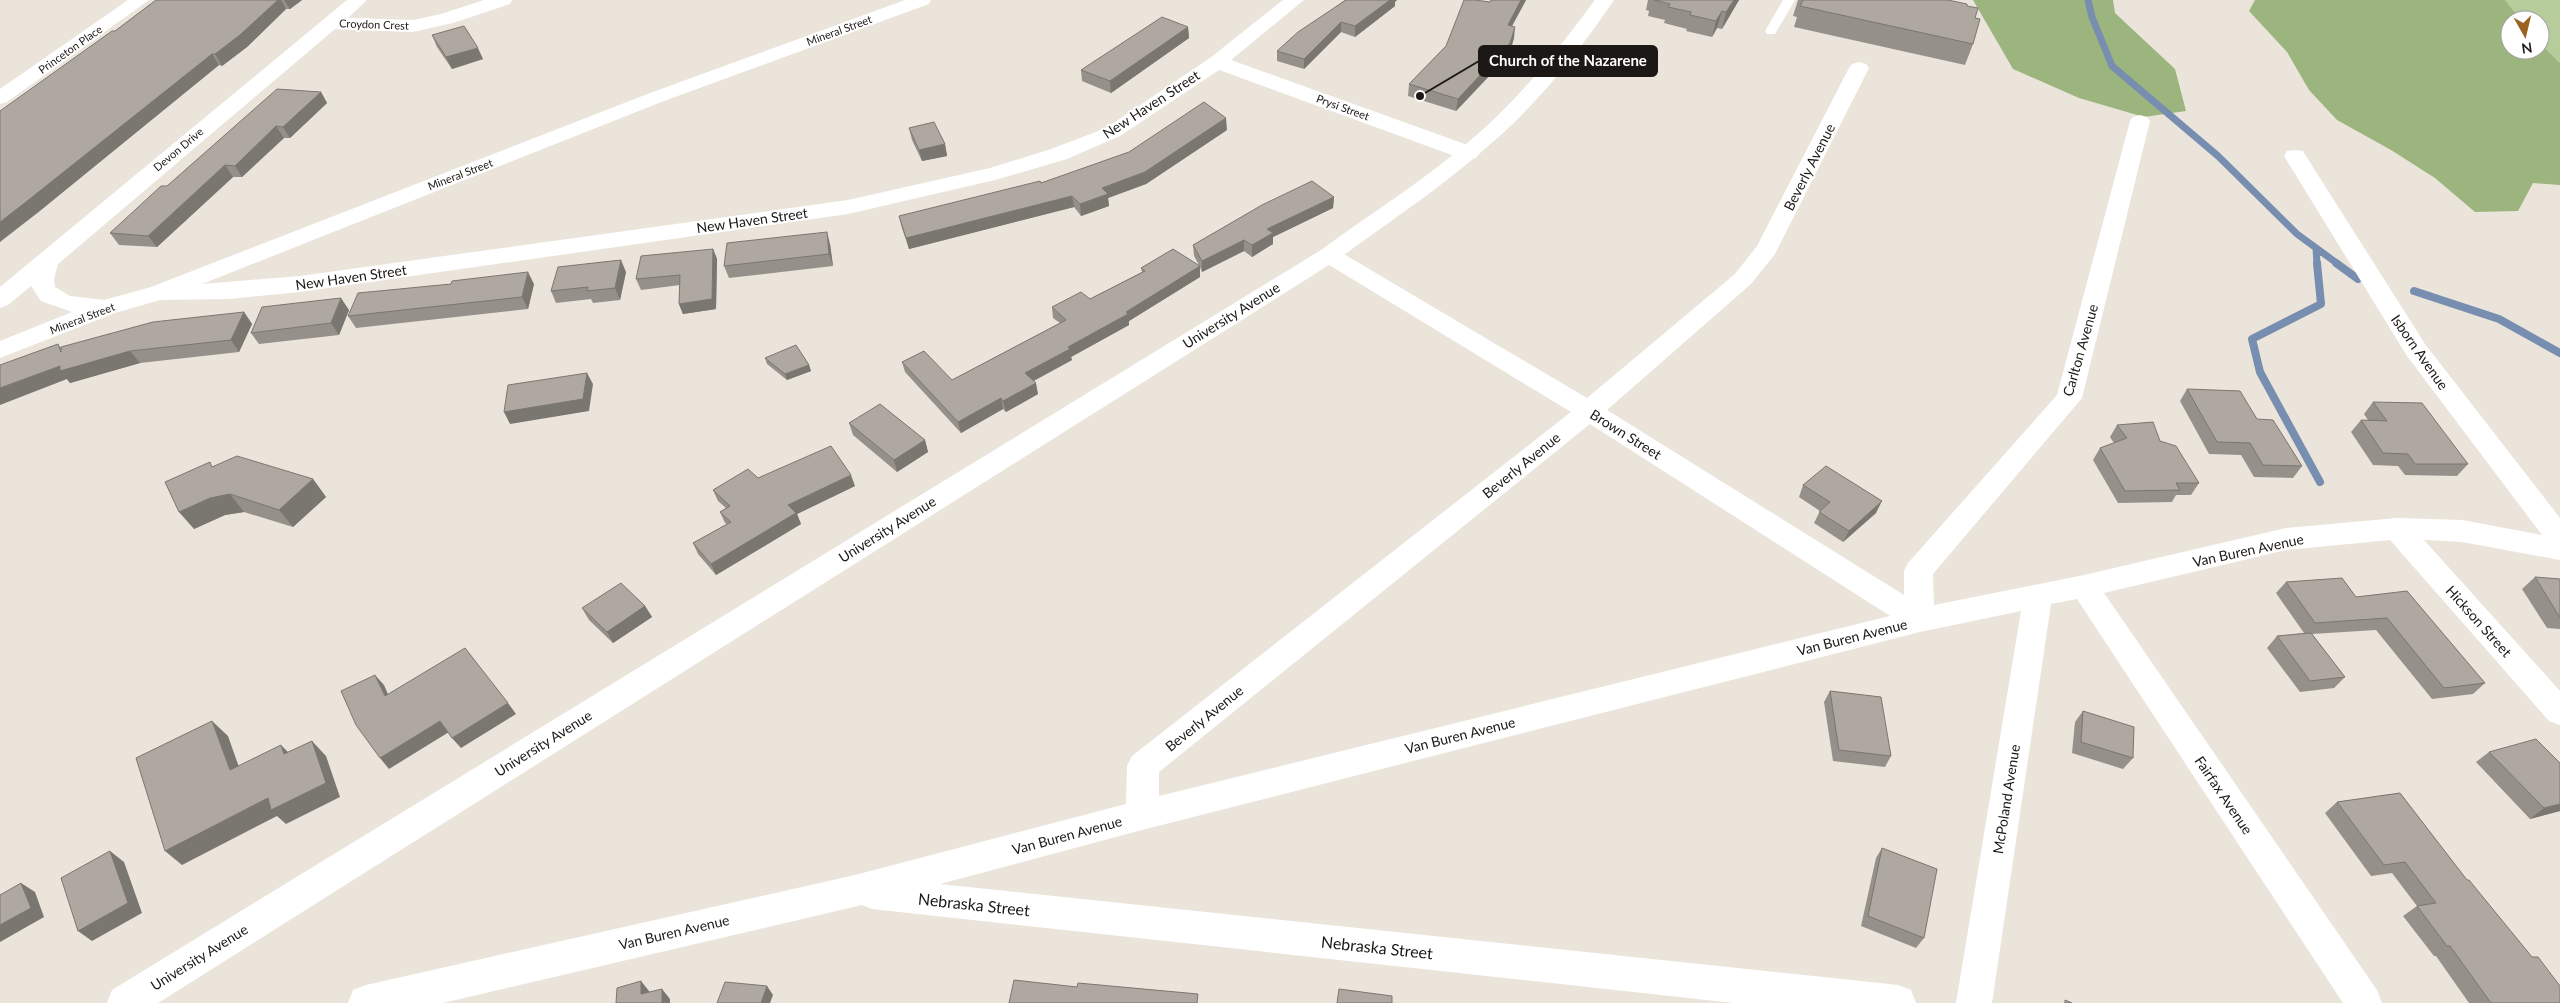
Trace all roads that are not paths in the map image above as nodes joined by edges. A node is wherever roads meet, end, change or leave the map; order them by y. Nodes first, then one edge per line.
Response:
1 (140, 0) edge
2 (358, 0) edge
3 (503, 0) edge
4 (922, 0) edge
5 (1295, 0) edge
6 (1604, 0) edge
7 (1789, 0) edge
8 (330, 23) junction
9 (1771, 31) dead end
10 (1217, 62) junction
11 (1859, 68) dead end
12 (0, 98) edge
13 (2140, 121) dead end
14 (1468, 153) junction
15 (2295, 156) dead end
16 (1329, 255) junction
17 (47, 258) junction
18 (159, 292) junction
19 (0, 300) edge
20 (106, 307) junction
21 (0, 350) edge
22 (1590, 411) junction
23 (2398, 529) junction
24 (2560, 538) edge
25 (2560, 549) edge
26 (2084, 586) junction
27 (2038, 595) junction
28 (1920, 620) junction
29 (2560, 712) edge
30 (1142, 815) junction
31 (855, 891) junction
32 (125, 1003) edge
33 (366, 1003) edge
34 (1898, 1003) edge
35 (1974, 1003) edge
36 (2364, 1003) edge

1 - 12 street, Princeton Place
2 - 8 street, Devon Drive
3 - 8 street, Croydon Crest
4 - 18 street, Mineral Street
5 - 10 street, New Haven Street
6 - 14 street, University Avenue
7 - 9 lane
8 - 17 street, Devon Drive
10 - 14 street, Prysi Street
10 - 18 street, New Haven Street
11 - 22 street, Beverly Avenue
13 - 28 street, Carlton Avenue
14 - 16 street, University Avenue
15 - 24 street, Isborn Avenue
16 - 22 street, Brown Street
16 - 32 street, University Avenue
17 - 19 street, Devon Drive
17 - 20 street
18 - 20 street, Mineral Street
20 - 21 street, Mineral Street
22 - 28 street, Brown Street
22 - 30 street, Beverly Avenue
23 - 25 street, Van Buren Avenue
23 - 26 street, Van Buren Avenue
23 - 29 street, Hickson Street
26 - 27 street, Van Buren Avenue
26 - 36 street, Fairfax Avenue
27 - 28 street, Van Buren Avenue
27 - 35 street, McPoland Avenue
28 - 30 street, Van Buren Avenue
30 - 31 street, Van Buren Avenue
31 - 33 street, Van Buren Avenue
31 - 34 street, Nebraska Street

